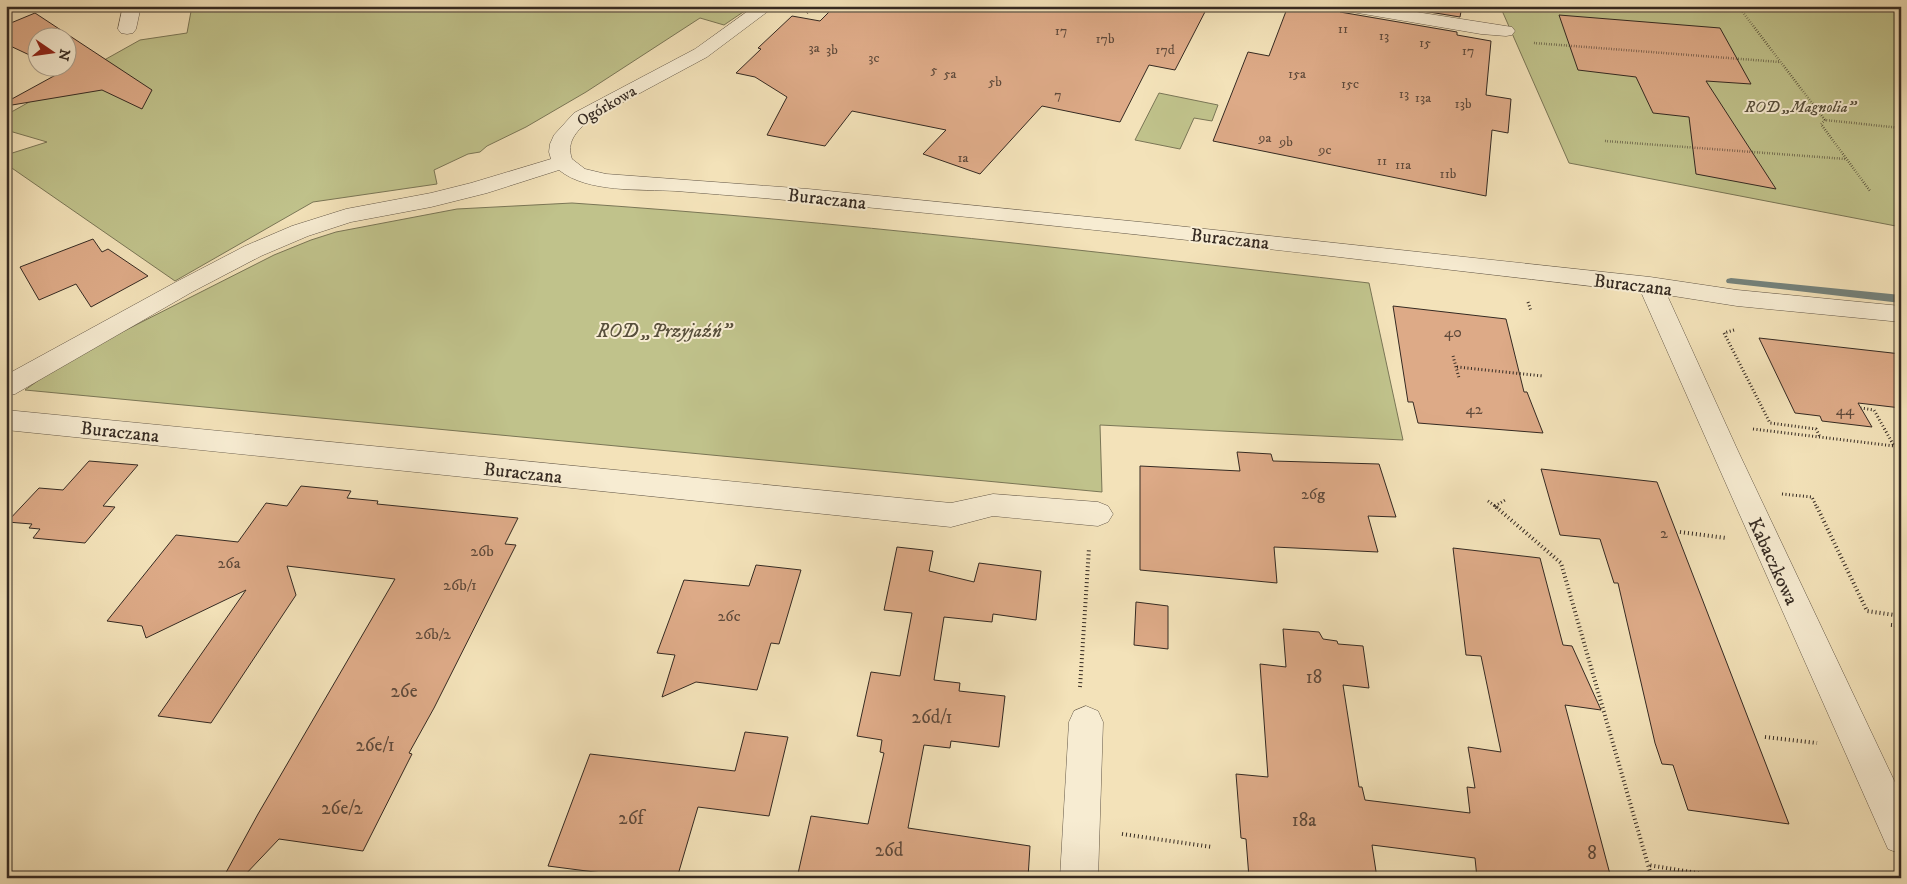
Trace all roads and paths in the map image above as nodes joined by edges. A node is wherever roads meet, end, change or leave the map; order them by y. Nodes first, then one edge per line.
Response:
1 (132, 6) edge
2 (768, 6) edge
3 (814, 6) edge
4 (1346, 6) edge
5 (1738, 6) edge
6 (807, 13) dead end
7 (127, 29) dead end
8 (1506, 31) dead end
9 (1529, 42) dead end
10 (1780, 62) junction
11 (1825, 120) junction
12 (1901, 128) edge
13 (1605, 141) dead end
14 (1846, 159) junction
15 (564, 162) junction
16 (1870, 191) dead end
17 (1650, 285) junction
18 (1901, 314) edge
19 (1739, 329) dead end
20 (1453, 356) dead end
21 (1457, 367) junction
22 (1543, 376) dead end
23 (1459, 378) dead end
24 (6, 387) edge
25 (1861, 408) dead end
26 (6, 420) edge
27 (1749, 428) dead end
28 (1820, 437) junction
29 (1894, 446) junction
30 (1901, 446) edge
31 (1780, 494) dead end
32 (1508, 499) dead end
33 (1488, 501) dead end
34 (1495, 506) junction
35 (1094, 513) joint
36 (1680, 532) dead end
37 (1728, 538) dead end
38 (1901, 616) edge
39 (1891, 625) dead end
40 (1901, 626) edge
41 (1086, 722) joint
42 (1765, 737) dead end
43 (1818, 744) dead end
44 (1082, 828) junction
45 (1901, 836) edge
46 (1212, 847) dead end
47 (1648, 865) junction
48 (1079, 878) edge
49 (1652, 878) edge
50 (1728, 878) edge

1 - 7 street
2 - 15 street, Ogórkowa
3 - 6 path
4 - 8 street
5 - 10 path
9 - 10 path
10 - 11 path
11 - 12 path
11 - 14 path
13 - 14 path
14 - 16 path
15 - 17 street, Buraczana
15 - 24 street
17 - 18 street, Buraczana
17 - 45 street, Kabaczkowa
19 - 28 path
20 - 21 path
21 - 22 path
21 - 23 path
25 - 29 path
26 - 35 street, Buraczana
27 - 28 path
28 - 29 path
29 - 30 path
31 - 38 path
32 - 34 path
33 - 34 path
34 - 47 path
35 - 41 path
36 - 37 path
39 - 40 path
41 - 44 street
42 - 43 path
44 - 46 path
44 - 48 street
47 - 49 path
47 - 50 path

